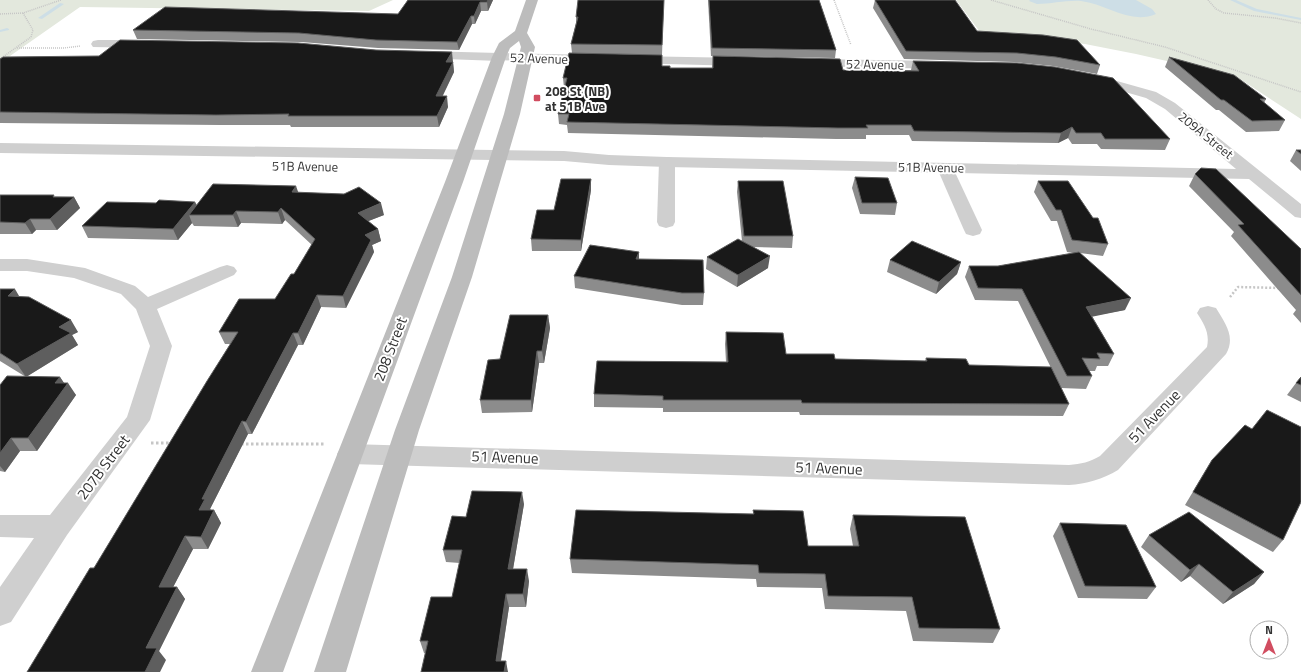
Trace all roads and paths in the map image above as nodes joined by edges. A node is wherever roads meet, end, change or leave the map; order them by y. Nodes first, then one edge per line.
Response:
1 (61, 0) edge
2 (532, 0) edge
3 (834, 0) edge
4 (991, 0) edge
5 (1208, 0) edge
6 (23, 13) junction
7 (0, 14) edge
8 (1301, 23) edge
9 (521, 33) junction
10 (98, 44) joint
11 (160, 45) edge
12 (16, 48) junction
13 (409, 55) edge
14 (500, 57) junction
15 (525, 58) junction
16 (0, 59) edge
17 (757, 62) edge
18 (796, 63) edge
19 (860, 64) junction
20 (952, 65) edge
21 (1078, 75) edge
22 (1301, 92) edge
23 (0, 148) edge
24 (0, 162) edge
25 (462, 162) junction
26 (497, 162) junction
27 (666, 162) junction
28 (945, 168) junction
29 (1254, 174) junction
30 (1301, 213) edge
31 (666, 222) dead end
32 (972, 230) dead end
33 (0, 265) edge
34 (227, 271) dead end
35 (1285, 288) edge
36 (1230, 296) dead end
37 (145, 306) junction
38 (1208, 313) dead end
39 (121, 443) junction
40 (173, 443) edge
41 (235, 444) edge
42 (339, 449) junction
43 (400, 455) junction
44 (0, 526) edge
45 (57, 527) junction
46 (0, 612) edge
47 (267, 672) edge
48 (330, 672) edge

1 - 6 path
2 - 9 main road
3 - 19 path
4 - 22 path
5 - 8 path
6 - 7 path
6 - 12 path
9 - 14 main road, 208 Street
9 - 15 main road
10 - 11 street
10 - 12 path
12 - 16 path
13 - 14 street, 52 Avenue
14 - 15 street, 52 Avenue
14 - 25 main road, 208 Street
15 - 17 street, 52 Avenue
15 - 26 main road
18 - 19 street, 52 Avenue
19 - 20 street, 52 Avenue
21 - 29 street, 209A Street
23 - 25 street, 51B Avenue
24 - 25 street, 51B Avenue
25 - 26 street, 51B Avenue
25 - 42 main road, 208 Street
26 - 27 street, 51B Avenue
26 - 43 main road
27 - 28 street, 51B Avenue
27 - 31 street
28 - 29 street, 51B Avenue
28 - 32 street
29 - 30 street, 209A Street
33 - 37 street
34 - 37 street
35 - 36 path
37 - 39 street, 207B Street
38 - 43 street, 51 Avenue
39 - 40 path
39 - 45 street, 207B Street
41 - 42 path
42 - 43 street, 51 Avenue
42 - 47 main road, 208 Street
43 - 48 main road
44 - 45 street
45 - 46 street, 207B Street

